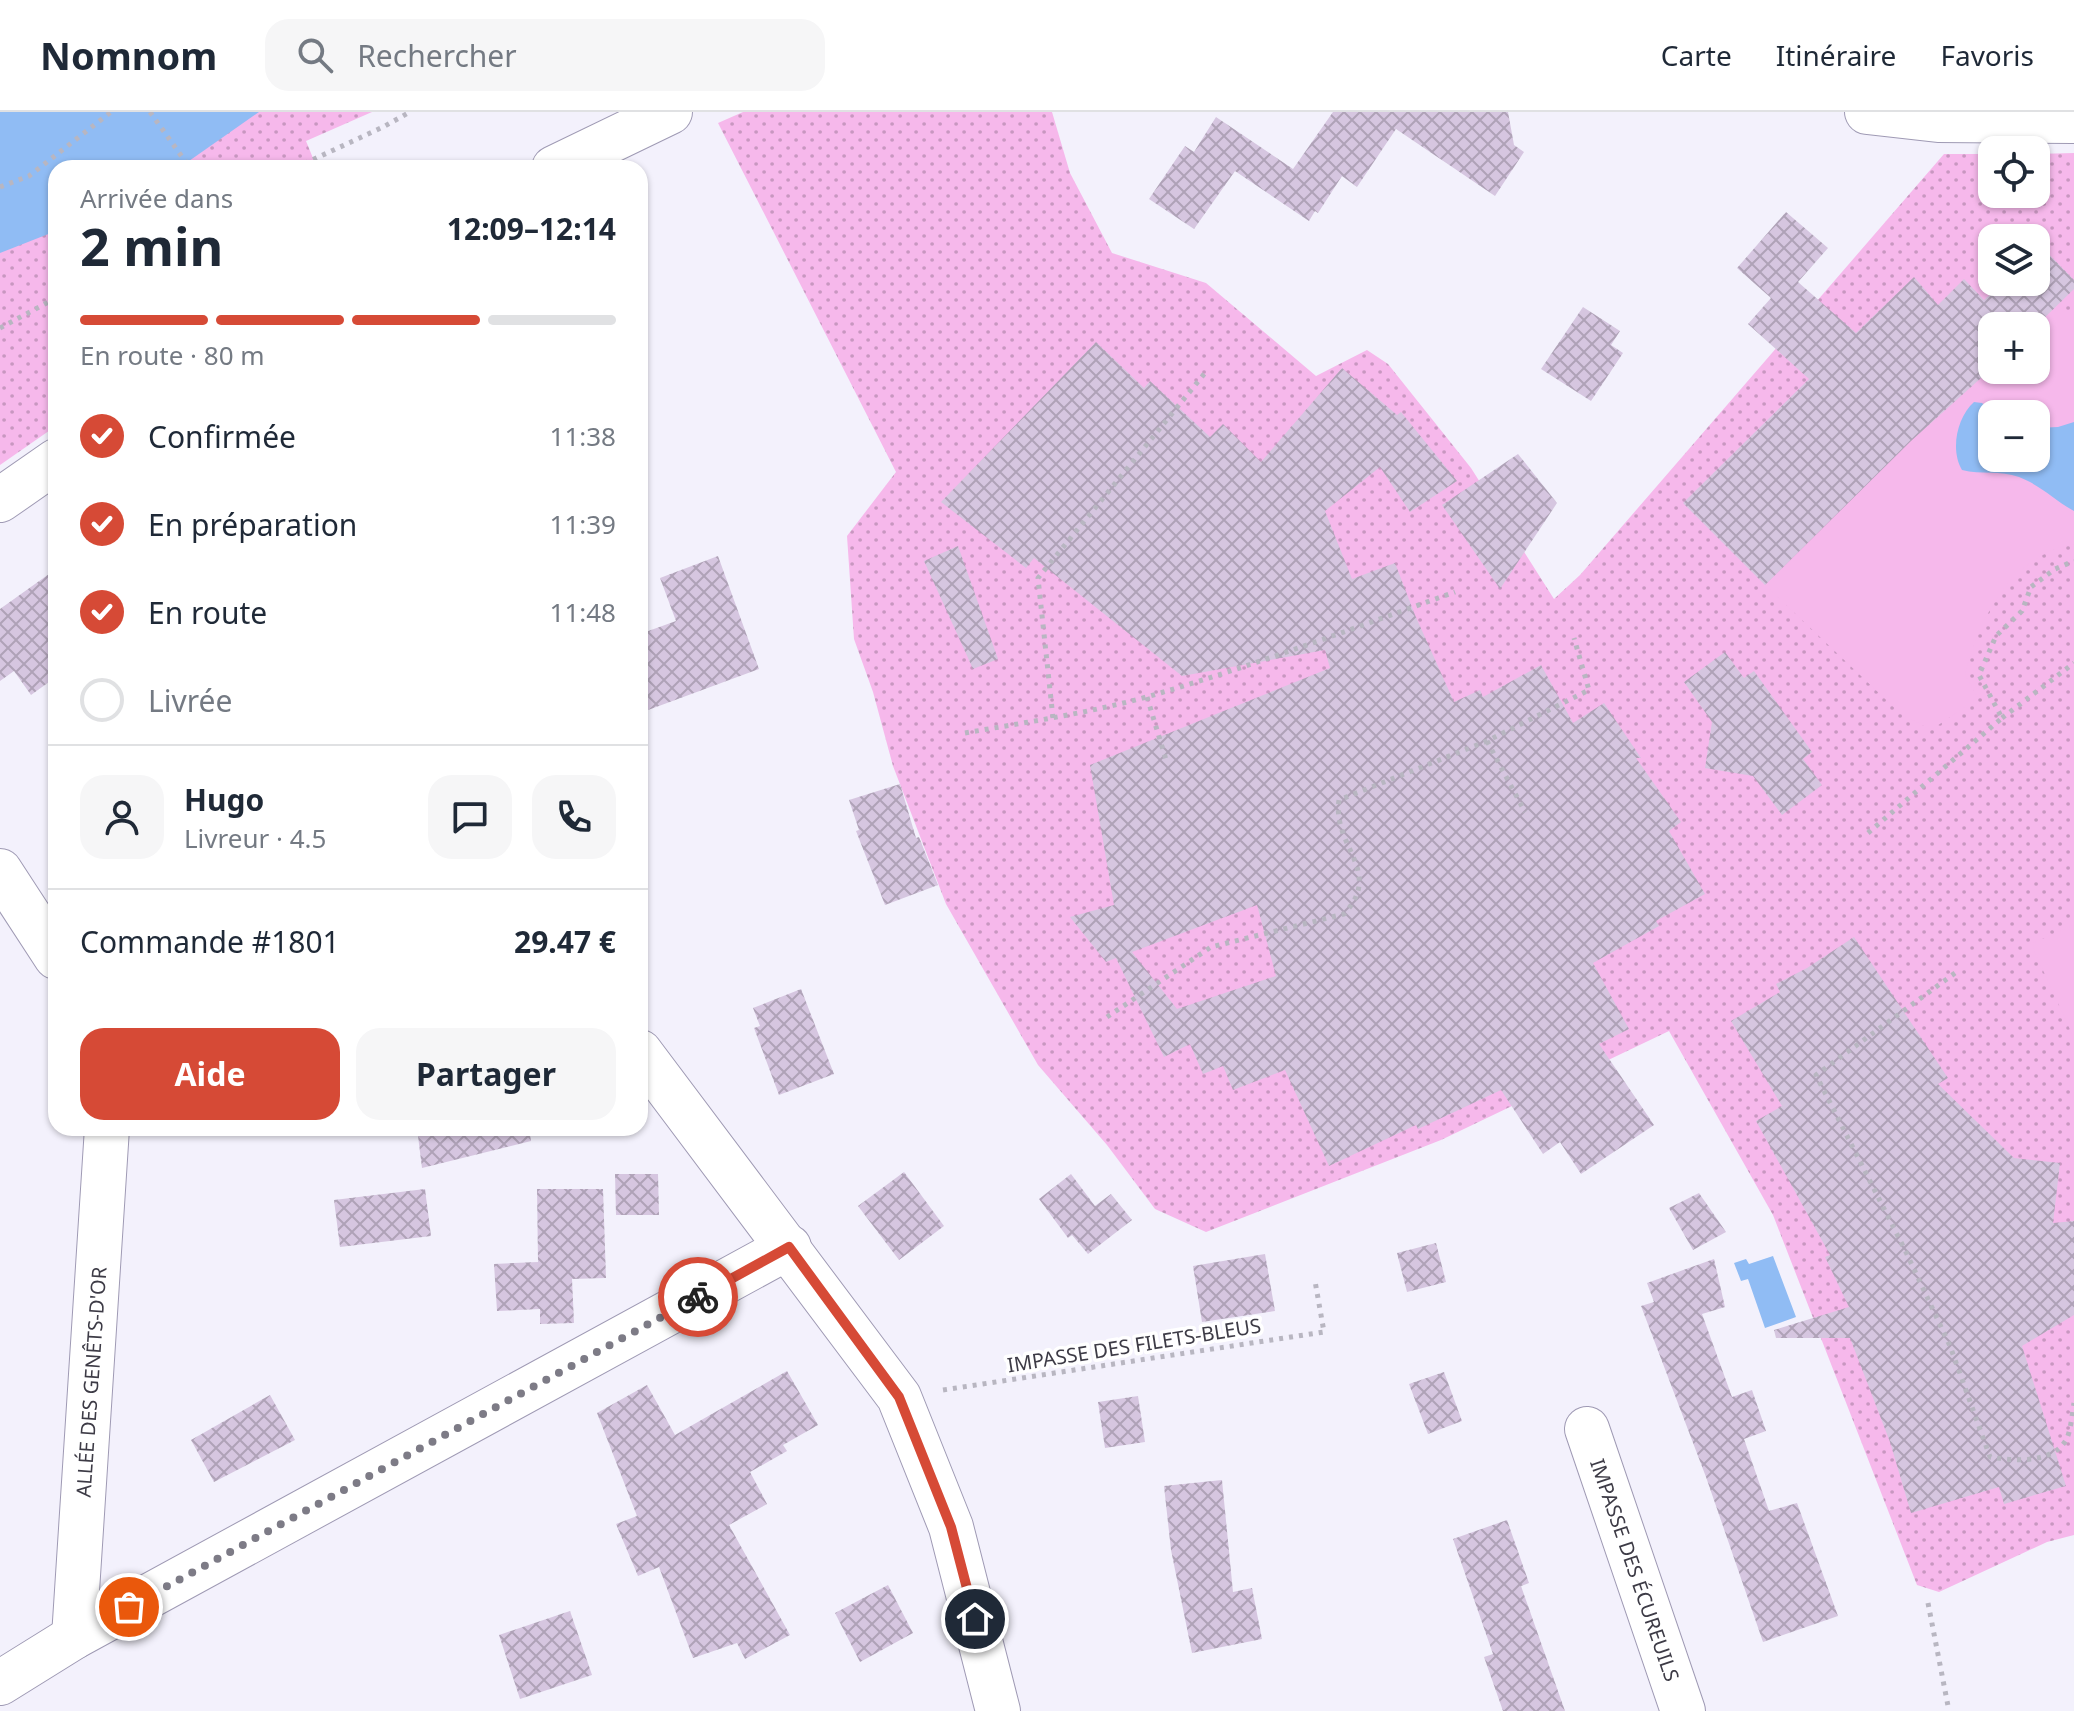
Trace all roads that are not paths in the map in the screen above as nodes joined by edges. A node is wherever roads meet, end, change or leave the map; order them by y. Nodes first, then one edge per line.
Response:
1 (670, 112) edge
2 (1867, 112) edge
3 (1938, 116) edge
4 (2017, 117) edge
5 (2074, 121) edge
6 (571, 160) edge
7 (48, 467) edge
8 (0, 500) edge
9 (0, 871) edge
10 (48, 945) edge
11 (648, 1062) edge
12 (106, 1136) edge
13 (789, 1247) junction
14 (1587, 1429) dead end
15 (74, 1637) junction
16 (0, 1683) edge
17 (998, 1711) edge
18 (1683, 1711) edge

1 - 6 street
2 - 3 street
3 - 4 street
4 - 5 street
7 - 8 street
9 - 10 street
11 - 13 street
12 - 15 street, ALLÉE DES GENÊTS-D'OR
13 - 15 street
13 - 17 street
14 - 18 street, IMPASSE DES ÉCUREUILS
15 - 16 street

